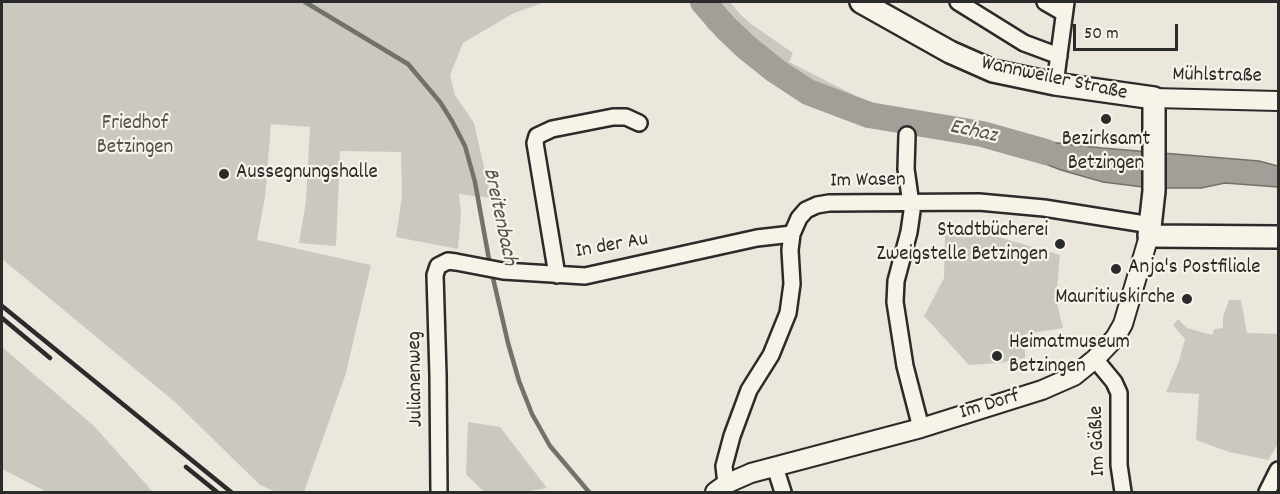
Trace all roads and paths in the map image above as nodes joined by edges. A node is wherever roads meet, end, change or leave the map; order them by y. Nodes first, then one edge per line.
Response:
1 (861, 2) edge
2 (958, 2) edge
3 (1045, 2) edge
4 (1065, 7) edge
5 (1059, 56) junction
6 (1055, 84) junction
7 (1154, 98) junction
8 (1278, 101) edge
9 (639, 123) dead end
10 (908, 135) dead end
11 (912, 202) junction
12 (1150, 230) junction
13 (792, 234) junction
14 (1278, 237) edge
15 (438, 266) joint
16 (557, 275) junction
17 (1095, 359) junction
18 (921, 428) junction
19 (775, 467) junction
20 (1278, 473) edge
21 (720, 488) edge
22 (439, 492) edge
23 (783, 492) edge
24 (1123, 492) edge
25 (1267, 492) edge

1 - 6 main road, Wannweiler Straße
2 - 5 street
3 - 4 street
4 - 5 street
5 - 6 street
6 - 7 main road, Wannweiler Straße
7 - 8 street, Mühlstraße
7 - 12 main road, Im Dorf
9 - 16 street
10 - 11 street
11 - 12 street, Im Wasen
11 - 13 street, Im Wasen
11 - 18 street
12 - 14 main road
12 - 17 street, Im Dorf
13 - 16 street, In der Au
13 - 21 street
15 - 16 street, In der Au
15 - 22 street, Julianenweg
17 - 18 street, Im Dorf
17 - 24 street, Im Gäßle
18 - 19 street, Im Dorf
19 - 21 street, Im Dorf
19 - 23 street
20 - 25 street

